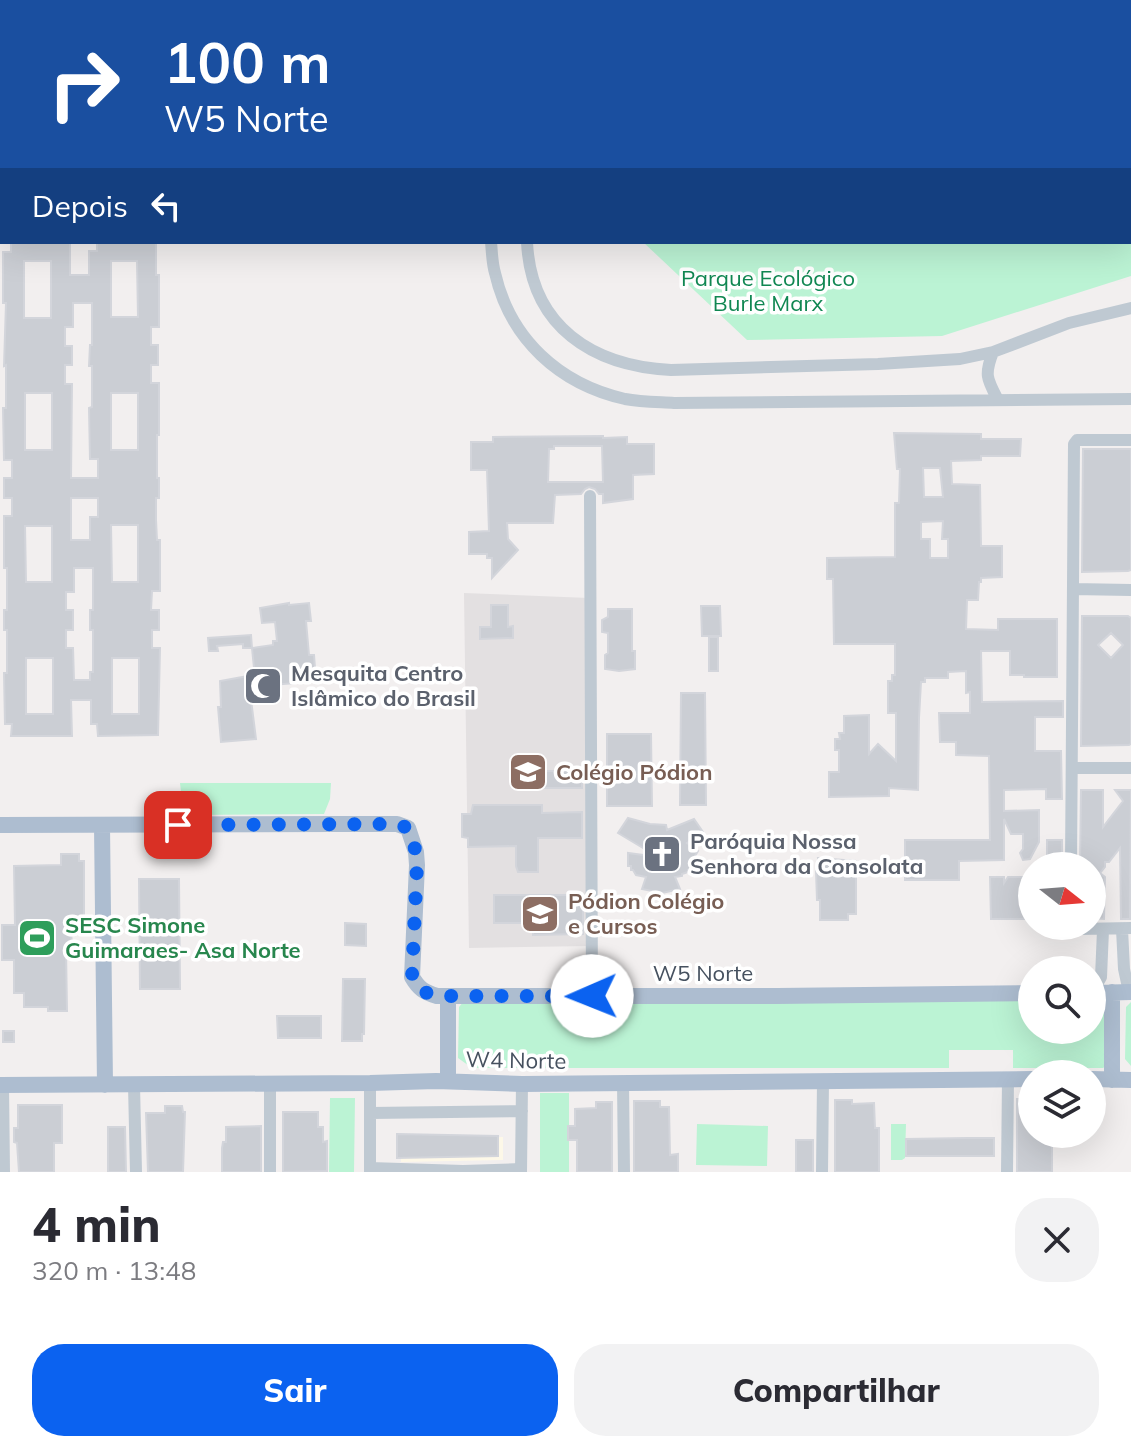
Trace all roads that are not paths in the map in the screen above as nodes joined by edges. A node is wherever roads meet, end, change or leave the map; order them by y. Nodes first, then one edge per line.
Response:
1 (491, 244) edge
2 (527, 244) edge
3 (1131, 308) edge
4 (993, 352) junction
5 (1131, 399) edge
6 (998, 400) junction
7 (1131, 440) edge
8 (590, 496) dead end
9 (1073, 589) junction
10 (1131, 590) edge
11 (1072, 768) junction
12 (1131, 768) edge
13 (0, 825) edge
14 (102, 826) junction
15 (1071, 852) edge
16 (1126, 928) edge
17 (1106, 930) edge
18 (1124, 969) junction
19 (1106, 970) edge
20 (1124, 992) edge
21 (1018, 993) edge
22 (592, 996) junction
23 (448, 997) junction
24 (1008, 1079) junction
25 (1018, 1079) edge
26 (1106, 1080) edge
27 (1112, 1080) junction
28 (1131, 1080) edge
29 (448, 1081) junction
30 (823, 1081) junction
31 (623, 1082) junction
32 (370, 1083) junction
33 (270, 1084) junction
34 (522, 1084) junction
35 (2, 1085) edge
36 (105, 1085) junction
37 (134, 1085) junction
38 (522, 1111) junction
39 (370, 1113) junction
40 (370, 1170) edge
41 (521, 1171) edge
42 (4, 1172) edge
43 (136, 1172) edge
44 (270, 1172) edge
45 (463, 1172) edge
46 (624, 1172) edge
47 (822, 1172) edge
48 (1007, 1172) edge

1 - 6 street
2 - 4 street
3 - 4 street
4 - 6 street
5 - 6 street
7 - 9 street
8 - 22 street
9 - 10 street
9 - 11 street
11 - 12 street
11 - 15 street
13 - 14 main road, W5 Norte
14 - 23 main road, W5 Norte
14 - 36 main road
16 - 17 street
16 - 18 street
18 - 19 street
18 - 20 street
20 - 27 main road
21 - 22 main road, W5 Norte
22 - 23 main road, W5 Norte
23 - 29 main road
24 - 25 main road, W4 Norte
24 - 30 main road, W4 Norte
24 - 48 street
26 - 27 main road
27 - 28 main road
29 - 32 main road, W4 Norte
29 - 34 main road, W4 Norte
30 - 31 main road, W4 Norte
30 - 47 street
31 - 34 main road, W4 Norte
31 - 46 street
32 - 33 main road, W4 Norte
32 - 39 street
33 - 37 main road, W4 Norte
33 - 44 street
34 - 38 street
35 - 36 main road, W4 Norte
35 - 42 street
36 - 37 main road, W4 Norte
37 - 43 street
38 - 39 street
38 - 41 street
39 - 40 street
40 - 45 street
41 - 45 street

